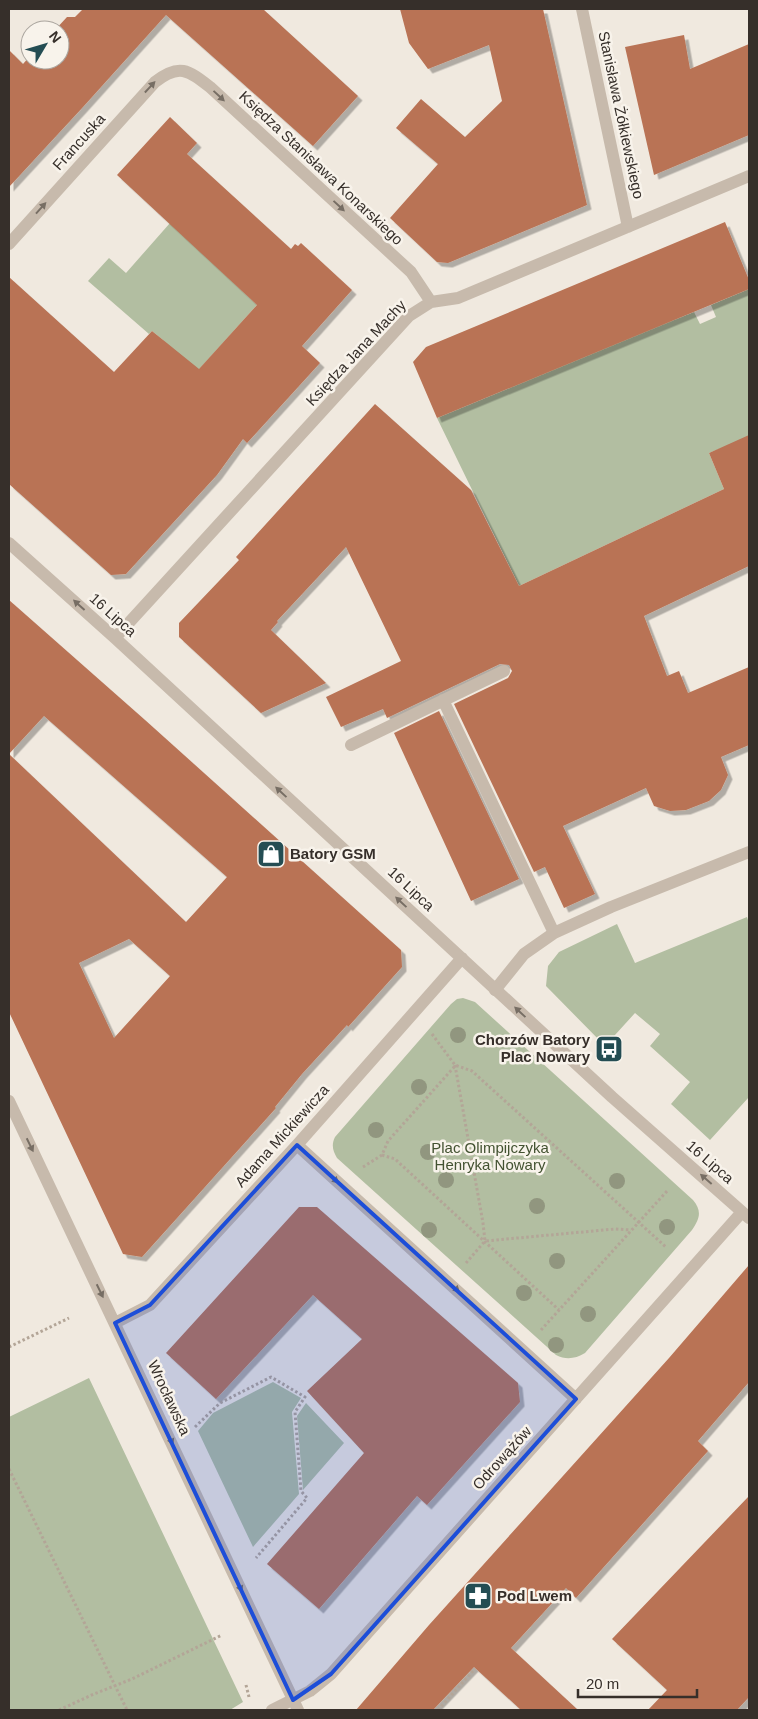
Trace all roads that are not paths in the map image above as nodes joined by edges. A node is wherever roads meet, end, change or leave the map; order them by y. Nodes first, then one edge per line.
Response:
1 (582, 9) edge
2 (180, 70) joint
3 (749, 176) edge
4 (628, 227) junction
5 (9, 244) edge
6 (431, 302) junction
7 (9, 542) edge
8 (115, 638) junction
9 (504, 671) dead end
10 (443, 700) junction
11 (351, 745) dead end
12 (749, 852) edge
13 (554, 932) junction
14 (462, 958) junction
15 (495, 990) junction
16 (9, 1101) edge
17 (298, 1145) junction
18 (746, 1215) edge
19 (116, 1323) junction
20 (576, 1399) junction
21 (295, 1705) edge
22 (272, 1710) edge

1 - 4 street, Stanisława Żółkiewskiego
5 -> 2 street, Francuska
2 -> 6 street, Księdza Stanisława Konarskiego
3 - 4 street, Księdza Jana Machy
4 - 6 street, Księdza Jana Machy
6 - 8 street, Księdza Jana Machy
8 -> 7 street, 16 Lipca
14 -> 8 street, 16 Lipca
9 - 10 street
10 - 11 street
10 - 13 street
12 - 13 street
13 - 15 street
14 - 15 street, 16 Lipca
14 - 17 street, Adama Mickiewicza
18 -> 15 street, 16 Lipca
16 -> 19 street, Wrocławska
17 - 19 street, Adama Mickiewicza
17 -> 20 street
18 - 20 street, Odrowążów
19 -> 21 street, Wrocławska
20 - 21 street, Odrowążów
21 - 22 street, Odrowążów

